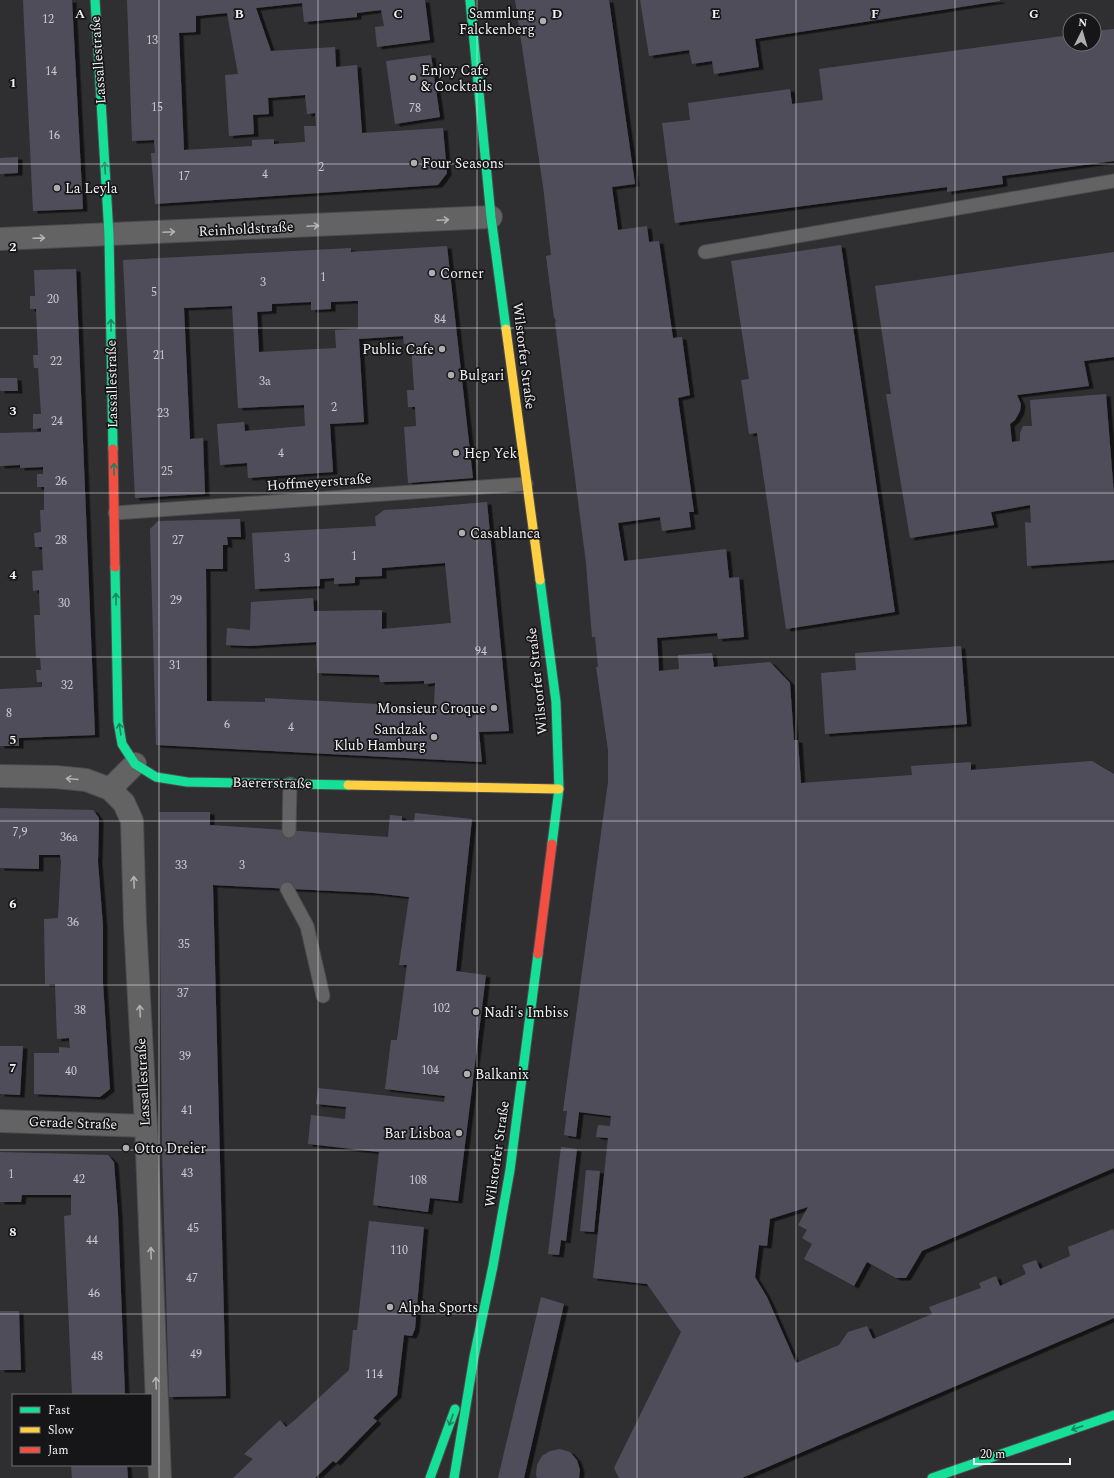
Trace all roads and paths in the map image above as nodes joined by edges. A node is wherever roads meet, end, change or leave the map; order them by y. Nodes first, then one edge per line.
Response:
1 (95, 0) edge
2 (470, 0) edge
3 (1114, 181) edge
4 (492, 217) junction
5 (109, 235) junction
6 (0, 239) edge
7 (705, 252) dead end
8 (526, 484) junction
9 (115, 513) junction
10 (135, 764) junction
11 (0, 776) edge
12 (290, 784) junction
13 (110, 789) junction
14 (559, 789) junction
15 (289, 831) dead end
16 (287, 889) dead end
17 (323, 996) dead end
18 (0, 1121) edge
19 (146, 1126) junction
20 (474, 1357) junction
21 (1114, 1415) edge
22 (160, 1478) edge
23 (430, 1478) edge
24 (454, 1478) edge
25 (932, 1478) edge

5 -> 1 main road, Lassallestraße
2 - 4 main road, Wilstorfer Straße
3 - 7 lane
5 -> 4 street, Reinholdstraße
4 - 8 main road, Wilstorfer Straße
6 -> 5 street, Reinholdstraße
9 -> 5 main road, Lassallestraße
8 - 9 lane, Hoffmeyerstraße
8 - 14 main road, Wilstorfer Straße
10 -> 9 main road, Lassallestraße
10 - 12 main road, Baererstraße
10 - 13 street
13 -> 11 street
12 - 14 main road, Baererstraße
12 - 15 lane
19 -> 13 street, Lassallestraße
14 - 20 main road, Wilstorfer Straße
16 - 17 lane
18 - 19 street, Gerade Straße
22 -> 19 street, Lassallestraße
20 -> 23 main road, Wilstorfer Straße
20 - 24 main road, Wilstorfer Straße
21 -> 25 main road

